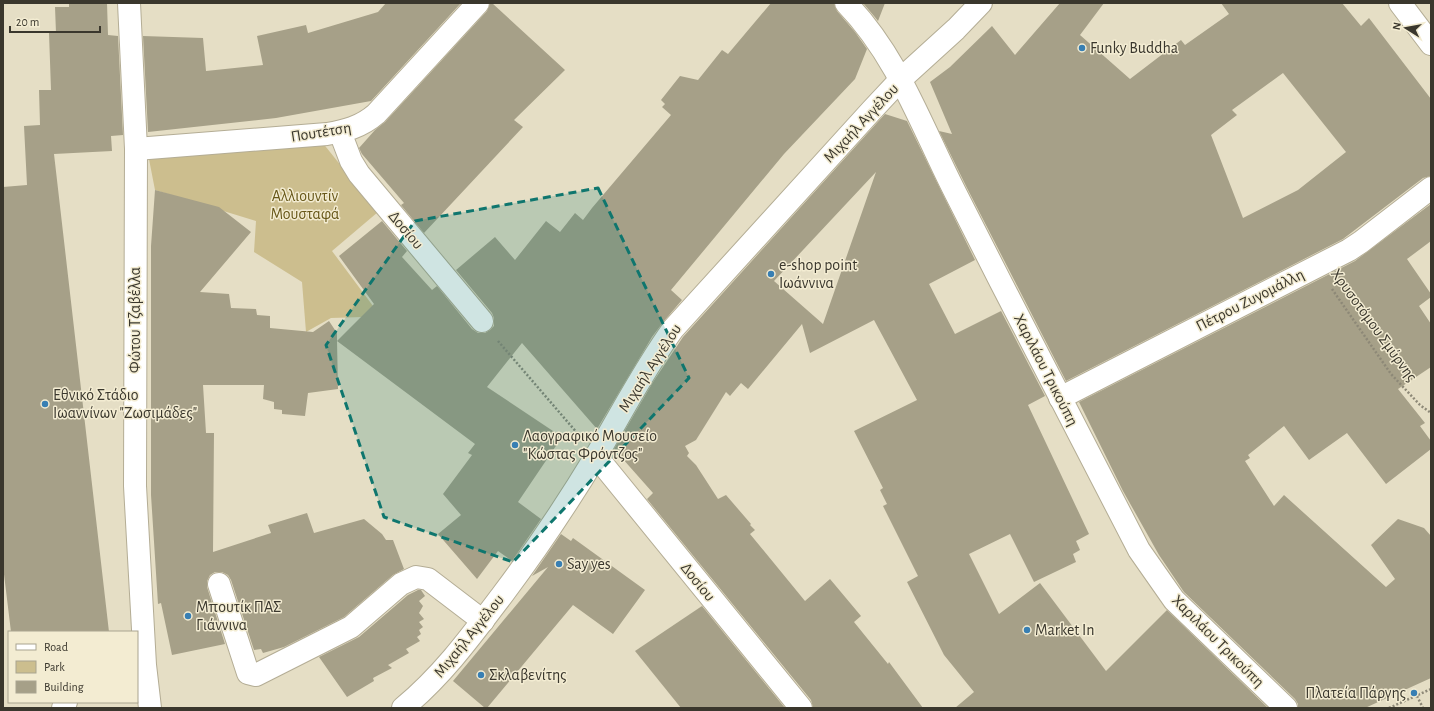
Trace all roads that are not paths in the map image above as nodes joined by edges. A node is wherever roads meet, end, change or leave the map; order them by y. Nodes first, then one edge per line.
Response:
1 (129, 3) edge
2 (478, 3) edge
3 (846, 3) edge
4 (981, 3) edge
5 (1400, 3) edge
6 (1431, 44) edge
7 (901, 79) junction
8 (340, 132) junction
9 (136, 149) junction
10 (1431, 188) edge
11 (482, 321) road end
12 (1060, 398) junction
13 (596, 456) junction
14 (219, 584) dead end
15 (483, 621) junction
16 (141, 670) edge
17 (150, 708) edge
18 (403, 708) edge
19 (801, 708) edge
20 (1286, 708) edge

1 - 9 street, Φώτου Τζαβέλλα
2 - 8 street, Πουτέτση
3 - 7 street, Χαριλάου Τρικούπη
4 - 7 street, Μιχαήλ Αγγέλου
5 - 6 street
7 - 12 street, Χαριλάου Τρικούπη
7 - 13 street, Μιχαήλ Αγγέλου
8 - 9 street, Πουτέτση
8 - 11 street, Δοσίου
9 - 16 street, Φώτου Τζαβέλλα
10 - 12 street, Πέτρου Ζυγομάλλη
12 - 20 street, Χαριλάου Τρικούπη
13 - 15 street, Μιχαήλ Αγγέλου
13 - 19 street, Δοσίου
14 - 15 street
15 - 18 street, Μιχαήλ Αγγέλου
16 - 17 street, Φώτου Τζαβέλλα

